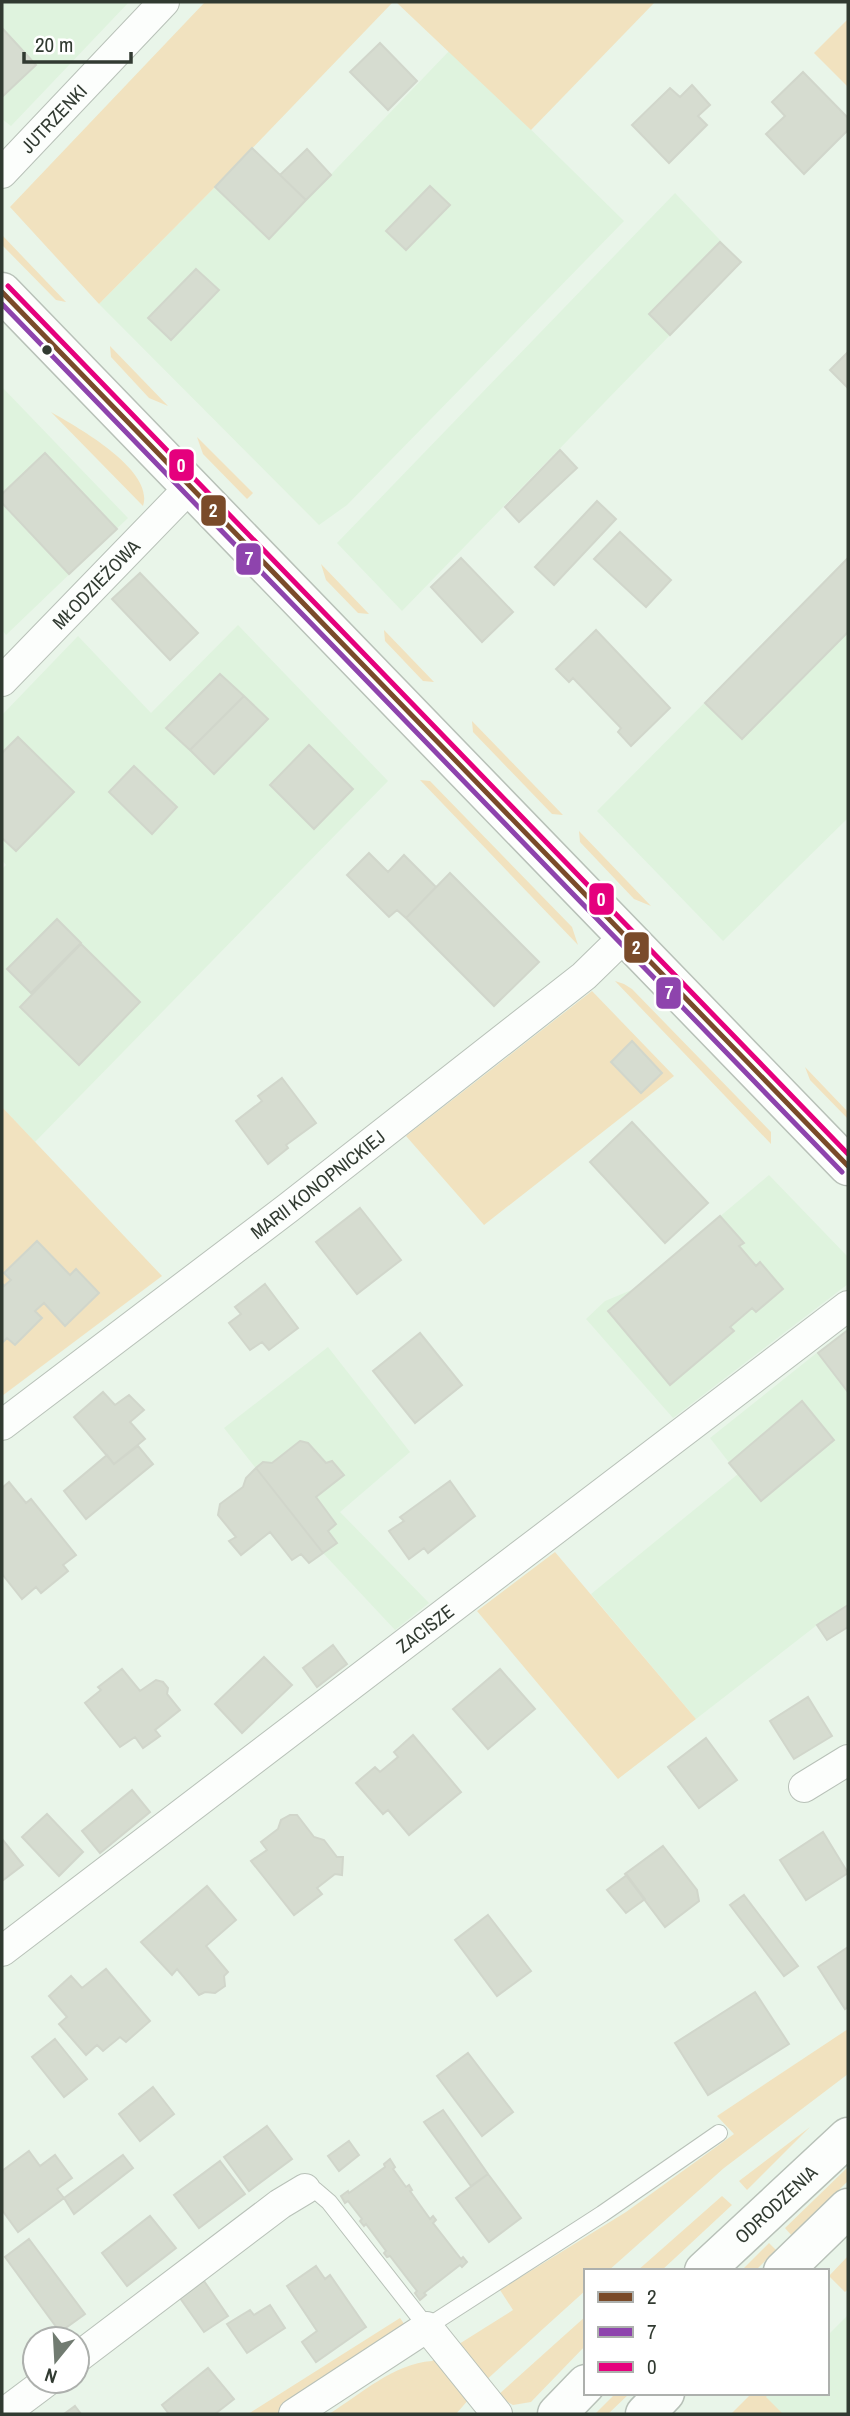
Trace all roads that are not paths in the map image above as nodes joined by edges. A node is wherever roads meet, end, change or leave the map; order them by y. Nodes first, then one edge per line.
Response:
1 (164, 2) edge
2 (2, 173) edge
3 (2, 292) edge
4 (190, 487) junction
5 (2, 681) edge
6 (626, 935) junction
7 (848, 1166) edge
8 (848, 1306) edge
9 (2, 1425) edge
10 (848, 1760) edge
11 (804, 1787) dead end
12 (2, 1951) edge
13 (719, 2133) dead end
14 (848, 2137) edge
15 (305, 2189) joint
16 (848, 2208) edge
17 (706, 2269) edge
18 (785, 2269) edge
19 (427, 2327) junction
20 (91, 2347) edge
21 (584, 2386) edge
22 (28, 2395) edge
23 (663, 2395) edge
24 (3, 2414) edge
25 (294, 2414) edge
26 (498, 2414) edge
27 (557, 2414) edge
28 (645, 2414) edge

1 - 2 street, JUTRZENKI
3 - 4 main road
4 - 5 street, MŁODZIEŻOWA
4 - 6 main road
6 - 7 main road
6 - 9 street, MARII KONOPNICKIEJ
8 - 12 street, ZACISZE
10 - 11 street
13 - 19 lane
14 - 17 main road, ODRODZENIA
15 - 19 lane
15 - 20 street
16 - 18 main road
19 - 25 street
19 - 26 street
21 - 27 main road
22 - 24 street
23 - 28 main road

